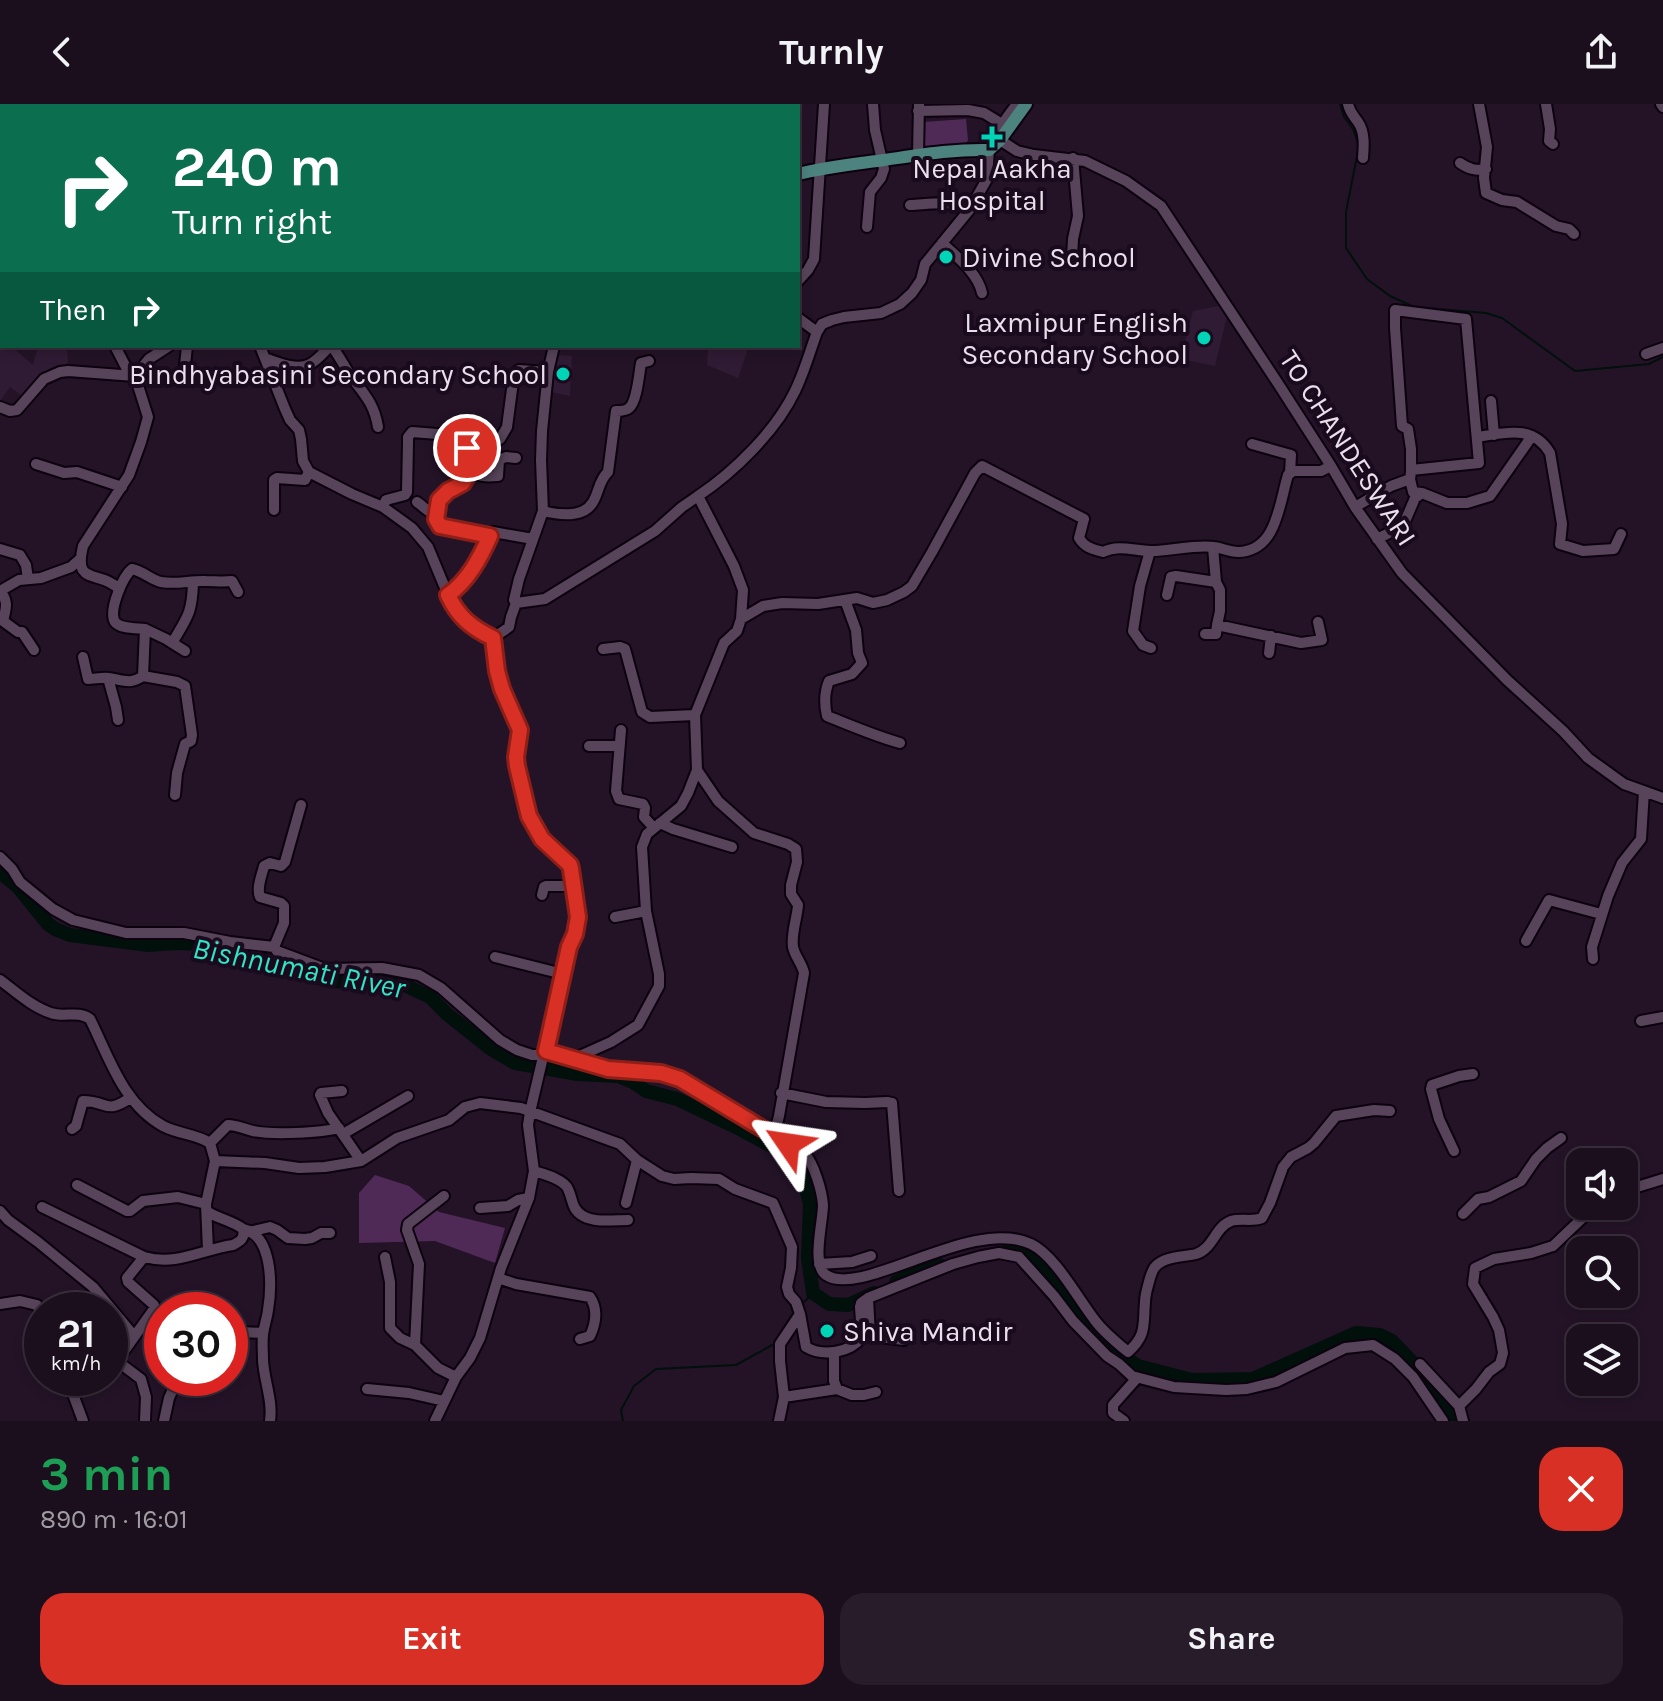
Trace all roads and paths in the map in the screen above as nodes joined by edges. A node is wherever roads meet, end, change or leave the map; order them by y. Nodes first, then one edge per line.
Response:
1 (824, 104) edge
2 (873, 104) edge
3 (1017, 104) edge
4 (1026, 104) edge
5 (1348, 104) edge
6 (1479, 104) edge
7 (1546, 104) edge
8 (919, 108) edge
9 (1002, 124) junction
10 (1000, 140) junction
11 (1553, 144) dead end
12 (989, 150) junction
13 (918, 155) junction
14 (1073, 158) junction
15 (1363, 158) dead end
16 (883, 160) junction
17 (1460, 163) dead end
18 (819, 169) junction
19 (1486, 169) junction
20 (800, 174) edge
21 (910, 205) dead end
22 (970, 209) junction
23 (867, 227) dead end
24 (1574, 234) dead end
25 (942, 243) junction
26 (1072, 258) dead end
27 (800, 279) edge
28 (982, 293) dead end
29 (800, 319) edge
30 (817, 332) junction
31 (116, 348) edge
32 (166, 348) edge
33 (187, 348) edge
34 (261, 348) edge
35 (329, 348) edge
36 (332, 348) edge
37 (554, 348) edge
38 (1663, 348) edge
39 (1646, 354) dead end
40 (265, 358) junction
41 (649, 361) dead end
42 (548, 372) junction
43 (132, 375) junction
44 (184, 375) dead end
45 (1491, 401) dead end
46 (0, 407) edge
47 (378, 427) dead end
48 (1494, 435) junction
49 (468, 436) junction
50 (1532, 436) junction
51 (1477, 437) junction
52 (1252, 444) dead end
53 (516, 458) dead end
54 (36, 464) dead end
55 (1331, 466) junction
56 (470, 471) junction
57 (309, 472) junction
58 (1290, 473) junction
59 (1410, 475) junction
60 (122, 487) junction
61 (1422, 493) junction
62 (698, 496) junction
63 (417, 502) dead end
64 (383, 507) junction
65 (1355, 507) junction
66 (274, 510) dead end
67 (543, 511) junction
68 (436, 515) junction
69 (1621, 534) dead end
70 (490, 536) junction
71 (533, 539) junction
72 (1377, 539) junction
73 (1213, 547) junction
74 (0, 549) edge
75 (1150, 551) junction
76 (80, 559) junction
77 (28, 579) junction
78 (1216, 582) junction
79 (193, 583) junction
80 (119, 589) junction
81 (0, 591) edge
82 (238, 592) dead end
83 (448, 595) junction
84 (1167, 595) dead end
85 (845, 600) junction
86 (516, 603) junction
87 (741, 619) junction
88 (1318, 622) dead end
89 (1217, 625) junction
90 (145, 629) junction
91 (1205, 634) dead end
92 (1271, 636) junction
93 (493, 638) junction
94 (172, 643) junction
95 (1151, 648) dead end
96 (603, 649) dead end
97 (34, 650) dead end
98 (185, 651) dead end
99 (1269, 653) dead end
100 (83, 657) dead end
101 (143, 676) junction
102 (108, 678) junction
103 (695, 715) junction
104 (118, 720) dead end
105 (621, 730) dead end
106 (900, 743) dead end
107 (589, 746) dead end
108 (619, 746) junction
109 (697, 770) junction
110 (1644, 791) junction
111 (175, 795) dead end
112 (1663, 798) edge
113 (301, 805) dead end
114 (657, 826) junction
115 (732, 847) dead end
116 (0, 857) edge
117 (573, 886) junction
118 (542, 895) dead end
119 (646, 911) junction
120 (1601, 914) junction
121 (615, 917) dead end
122 (1526, 941) dead end
123 (274, 947) junction
124 (495, 957) dead end
125 (1593, 959) dead end
126 (563, 974) junction
127 (0, 980) edge
128 (1663, 1017) edge
129 (1641, 1021) dead end
130 (544, 1055) junction
131 (573, 1059) junction
132 (1473, 1074) dead end
133 (342, 1091) dead end
134 (781, 1093) junction
135 (408, 1096) dead end
136 (130, 1098) junction
137 (1390, 1111) dead end
138 (530, 1112) junction
139 (72, 1129) dead end
140 (341, 1131) junction
141 (774, 1135) junction
142 (1561, 1138) dead end
143 (210, 1143) junction
144 (1454, 1151) dead end
145 (637, 1160) junction
146 (215, 1161) junction
147 (361, 1161) junction
148 (534, 1171) junction
149 (1663, 1179) edge
150 (77, 1185) dead end
151 (1638, 1187) edge
152 (899, 1191) dead end
153 (444, 1196) dead end
154 (529, 1198) junction
155 (626, 1203) dead end
156 (42, 1207) dead end
157 (207, 1208) junction
158 (480, 1208) dead end
159 (0, 1211) edge
160 (1463, 1214) dead end
161 (628, 1220) dead end
162 (1580, 1220) edge
163 (248, 1230) junction
164 (330, 1233) dead end
165 (208, 1250) junction
166 (871, 1256) dead end
167 (144, 1257) junction
168 (385, 1257) dead end
169 (819, 1264) junction
170 (498, 1278) junction
171 (868, 1298) junction
172 (24, 1302) edge
173 (0, 1304) edge
174 (800, 1314) junction
175 (248, 1332) edge
176 (263, 1333) junction
177 (134, 1336) junction
178 (580, 1339) dead end
179 (904, 1340) dead end
180 (415, 1345) junction
181 (834, 1352) junction
182 (1123, 1358) junction
183 (1420, 1364) dead end
184 (456, 1377) junction
185 (1137, 1378) junction
186 (367, 1389) dead end
187 (837, 1389) junction
188 (876, 1392) dead end
189 (74, 1396) edge
190 (170, 1396) edge
191 (784, 1397) junction
192 (444, 1401) junction
193 (1459, 1406) junction
194 (83, 1421) edge
195 (145, 1421) edge
196 (164, 1421) edge
197 (270, 1421) edge
198 (435, 1421) edge
199 (779, 1421) edge
200 (1124, 1421) edge
201 (1443, 1421) edge
202 (1463, 1421) edge

1 - 18 street
2 - 16 street
3 - 9 street
4 - 10 main road
5 - 15 street
6 - 19 street
7 - 11 street
8 - 9 street
8 - 13 street
9 - 10 street
10 - 12 main road
10 - 14 street, TO CHANDESWARI
12 - 13 main road
12 - 22 street
13 - 16 main road
14 - 26 street
14 - 55 street, TO CHANDESWARI
16 - 18 main road
16 - 23 street
17 - 19 street
18 - 20 main road
18 - 27 street
19 - 24 street
21 - 22 street
22 - 25 street
25 - 28 street
25 - 30 street
29 - 30 street
30 - 62 street
31 - 43 street
32 - 43 street
33 - 44 street
34 - 40 street
35 - 40 street
36 - 47 street
37 - 42 street
38 - 39 street
40 - 57 street
41 - 67 street
42 - 49 street
42 - 67 street
43 - 46 street
43 - 60 street
45 - 48 street
48 - 50 street
48 - 51 street
49 - 56 street
49 - 64 street
50 - 61 street
50 - 69 street
51 - 59 street
51 - 59 street
52 - 58 street
53 - 56 street
54 - 60 street
55 - 58 street
55 - 65 street, TO CHANDESWARI
56 - 68 street
57 - 64 street
57 - 66 street
58 - 73 street
59 - 61 street
59 - 65 street
60 - 76 street
61 - 72 street
62 - 86 street
62 - 87 street
63 - 68 street
64 - 83 street
65 - 72 street, TO CHANDESWARI
67 - 71 street
68 - 70 street
70 - 71 street
70 - 83 street
71 - 86 street
72 - 110 street, TO CHANDESWARI
73 - 75 street
73 - 78 street
74 - 77 street
75 - 85 street
75 - 95 street
76 - 77 street
76 - 80 street
77 - 81 street
78 - 84 street
78 - 89 street
79 - 80 street
79 - 82 street
79 - 94 street
80 - 90 street
81 - 97 street
83 - 93 street
85 - 87 street
85 - 106 street
86 - 93 street
87 - 103 street
88 - 92 street
89 - 91 street
89 - 92 street
90 - 94 street
90 - 101 street
92 - 99 street
93 - 117 street
94 - 98 street
96 - 103 street
100 - 102 street
101 - 102 street
101 - 111 street
102 - 104 street
103 - 109 street
105 - 108 street
107 - 108 street
108 - 114 street
109 - 114 street
109 - 134 street
110 - 112 street, TO CHANDESWARI
110 - 120 street
113 - 123 street
114 - 115 street
114 - 119 street
116 - 123 street
117 - 118 street
117 - 126 street
119 - 121 street
119 - 131 street
120 - 122 street
120 - 125 street
123 - 130 street
124 - 126 street
126 - 130 street
127 - 136 street
128 - 129 street
130 - 131 street
130 - 138 street
131 - 141 street
132 - 144 street
133 - 140 street
134 - 141 street
134 - 152 street
135 - 140 street
136 - 139 street
136 - 143 street
137 - 182 street
138 - 145 street
138 - 147 street
138 - 148 street
140 - 143 street
140 - 147 street
141 - 169 street
142 - 160 street
143 - 146 street
145 - 155 street
145 - 174 street
146 - 147 street
146 - 157 street
148 - 154 street
148 - 161 street
149 - 151 street
150 - 157 street
153 - 180 street
154 - 158 street
154 - 170 street
156 - 167 street
157 - 163 street
157 - 165 street
159 - 177 street
162 - 193 street
163 - 164 street
163 - 165 street
163 - 176 street
165 - 167 street
166 - 169 street
167 - 177 street
168 - 180 street
169 - 182 street
170 - 178 street
170 - 184 street
171 - 179 street
171 - 181 street
171 - 182 street
172 - 173 street
174 - 181 street
174 - 191 street
175 - 176 street
176 - 197 street
177 - 195 street
180 - 184 street
181 - 187 street
182 - 185 street
183 - 193 street
184 - 192 street
185 - 200 street
185 - 201 street
186 - 192 street
187 - 188 street
187 - 191 street
189 - 194 street
190 - 196 street
191 - 199 street
192 - 198 street
193 - 202 street

